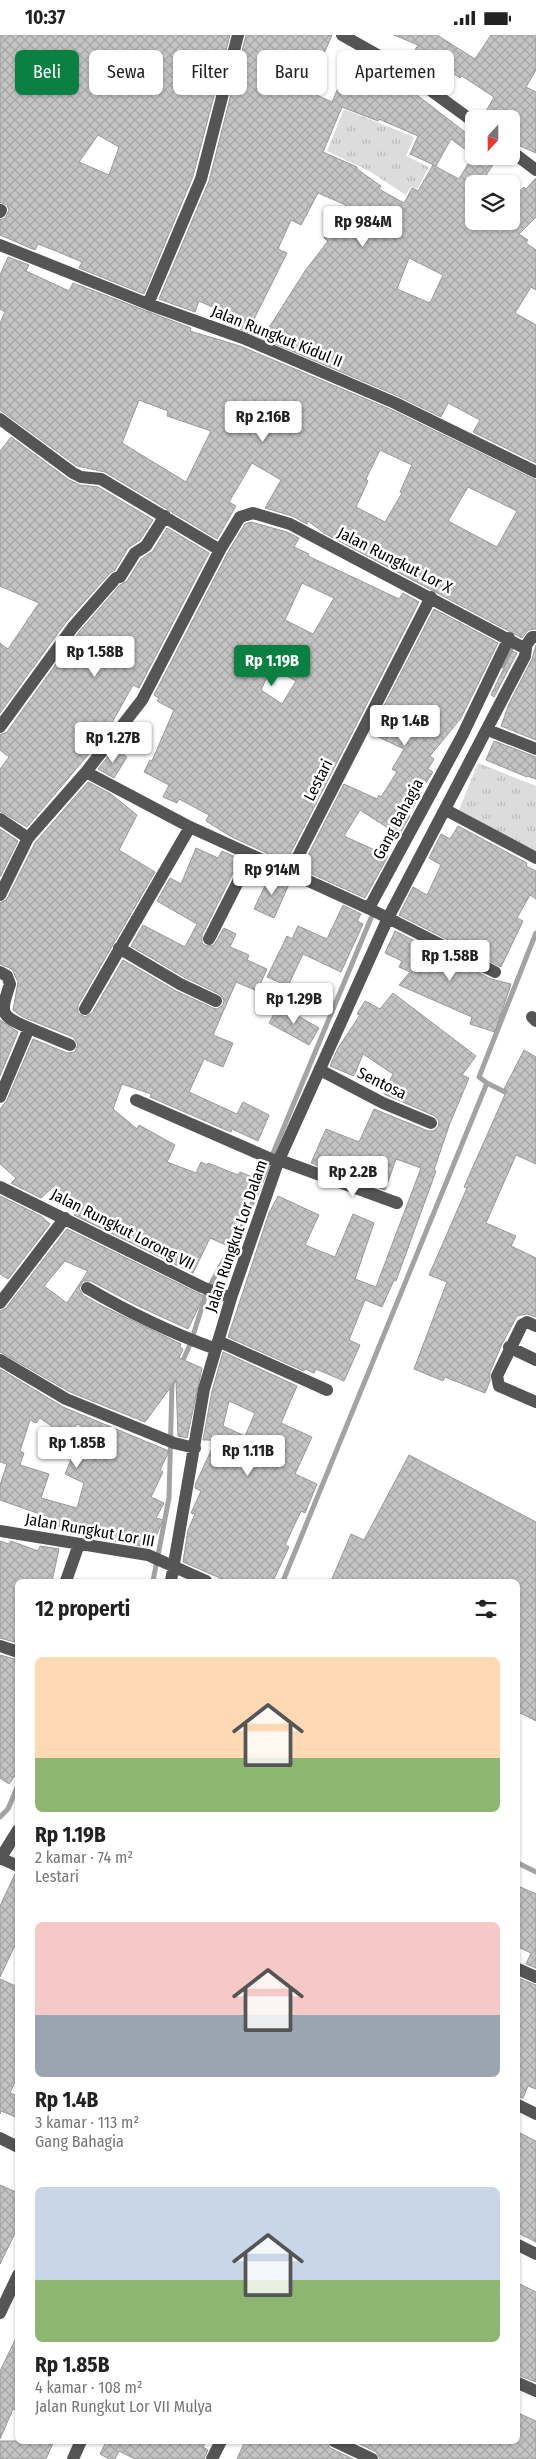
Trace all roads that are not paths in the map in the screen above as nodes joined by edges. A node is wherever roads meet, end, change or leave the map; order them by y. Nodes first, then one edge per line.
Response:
1 (238, 35) edge
2 (342, 35) edge
3 (465, 116) edge
4 (520, 158) edge
5 (536, 170) edge
6 (0, 245) edge
7 (148, 304) junction
8 (0, 419) edge
9 (536, 472) edge
10 (165, 516) junction
11 (220, 550) junction
12 (431, 597) junction
13 (536, 637) edge
14 (516, 642) junction
15 (0, 727) edge
16 (488, 730) junction
17 (536, 749) edge
18 (86, 772) junction
19 (446, 809) junction
20 (0, 819) edge
21 (190, 827) junction
22 (28, 838) junction
23 (251, 856) junction
24 (536, 858) edge
25 (290, 872) junction
26 (0, 895) edge
27 (369, 908) junction
28 (385, 917) junction
29 (209, 939) dead end
30 (118, 948) junction
31 (0, 972) edge
32 (495, 972) dead end
33 (216, 1001) dead end
34 (85, 1009) dead end
35 (29, 1028) junction
36 (70, 1045) dead end
37 (320, 1070) junction
38 (0, 1097) edge
39 (136, 1100) dead end
40 (431, 1123) dead end
41 (274, 1159) junction
42 (0, 1187) edge
43 (397, 1203) dead end
44 (66, 1218) junction
45 (87, 1288) dead end
46 (231, 1298) junction
47 (0, 1303) edge
48 (536, 1326) edge
49 (217, 1345) junction
50 (509, 1347) junction
51 (0, 1360) edge
52 (536, 1360) edge
53 (327, 1391) dead end
54 (536, 1402) edge
55 (195, 1448) junction
56 (0, 1531) edge
57 (79, 1544) junction
58 (169, 1563) junction
59 (67, 1579) edge
60 (171, 1579) edge
61 (202, 1579) edge
62 (0, 1646) edge
63 (15, 1651) edge
64 (15, 1835) edge
65 (0, 1858) edge
66 (15, 1865) edge
67 (520, 1970) edge
68 (536, 1977) edge
69 (520, 2106) edge
70 (536, 2114) edge
71 (0, 2139) edge
72 (15, 2146) edge
73 (520, 2246) edge
74 (536, 2254) edge
75 (15, 2281) edge
76 (0, 2313) edge
77 (520, 2384) edge
78 (536, 2391) edge
79 (80, 2444) edge
80 (220, 2444) edge
81 (340, 2444) edge
82 (73, 2459) edge
83 (212, 2459) edge
84 (372, 2459) edge

1 - 7 street
2 - 3 street
4 - 5 street
6 - 7 street, Jalan Rungkut Kidul II
7 - 9 street, Jalan Rungkut Kidul II
8 - 10 street
10 - 11 street
10 - 15 street
11 - 12 street, Jalan Rungkut Lor X
11 - 18 street, Jalan Rungkut Lor X
12 - 14 street, Jalan Rungkut Lor X
12 - 25 street, Lestari
13 - 14 street
14 - 16 street
14 - 27 street, Gang Bahagia
16 - 17 street
16 - 19 street
18 - 21 street
18 - 22 street, Jalan Rungkut Lor X
19 - 24 street
19 - 28 street
20 - 22 street
21 - 23 street
21 - 30 street
22 - 26 street, Jalan Rungkut Lor X
23 - 25 street
23 - 29 street
25 - 27 street
27 - 28 street
28 - 32 street
28 - 37 street, Jalan Rungkut Lor Dalam
30 - 33 street
30 - 34 street
31 - 35 street
35 - 36 street
35 - 38 street
37 - 40 street, Sentosa
37 - 41 street, Jalan Rungkut Lor Dalam
39 - 41 street
41 - 43 street
41 - 46 street, Jalan Rungkut Lor Dalam
42 - 44 street, Jalan Rungkut Lorong VII
44 - 46 street, Jalan Rungkut Lorong VII
44 - 47 street
45 - 49 street
46 - 49 street, Jalan Rungkut Lor Dalam
48 - 50 street
49 - 53 street
49 - 55 street, Jalan Rungkut Lor Dalam
50 - 52 street
50 - 54 street
51 - 55 street
55 - 58 street, Jalan Rungkut Lor Dalam
56 - 57 street, Jalan Rungkut Lor III
57 - 58 street, Jalan Rungkut Lor III
57 - 59 street
58 - 60 street, Jalan Rungkut Lor Dalam
58 - 61 street, Jalan Rungkut Lor III
62 - 63 street
64 - 65 street
65 - 66 street
67 - 68 street
69 - 70 street
71 - 72 street
73 - 74 street
75 - 76 street
77 - 78 street
79 - 82 street
80 - 83 street
81 - 84 street

